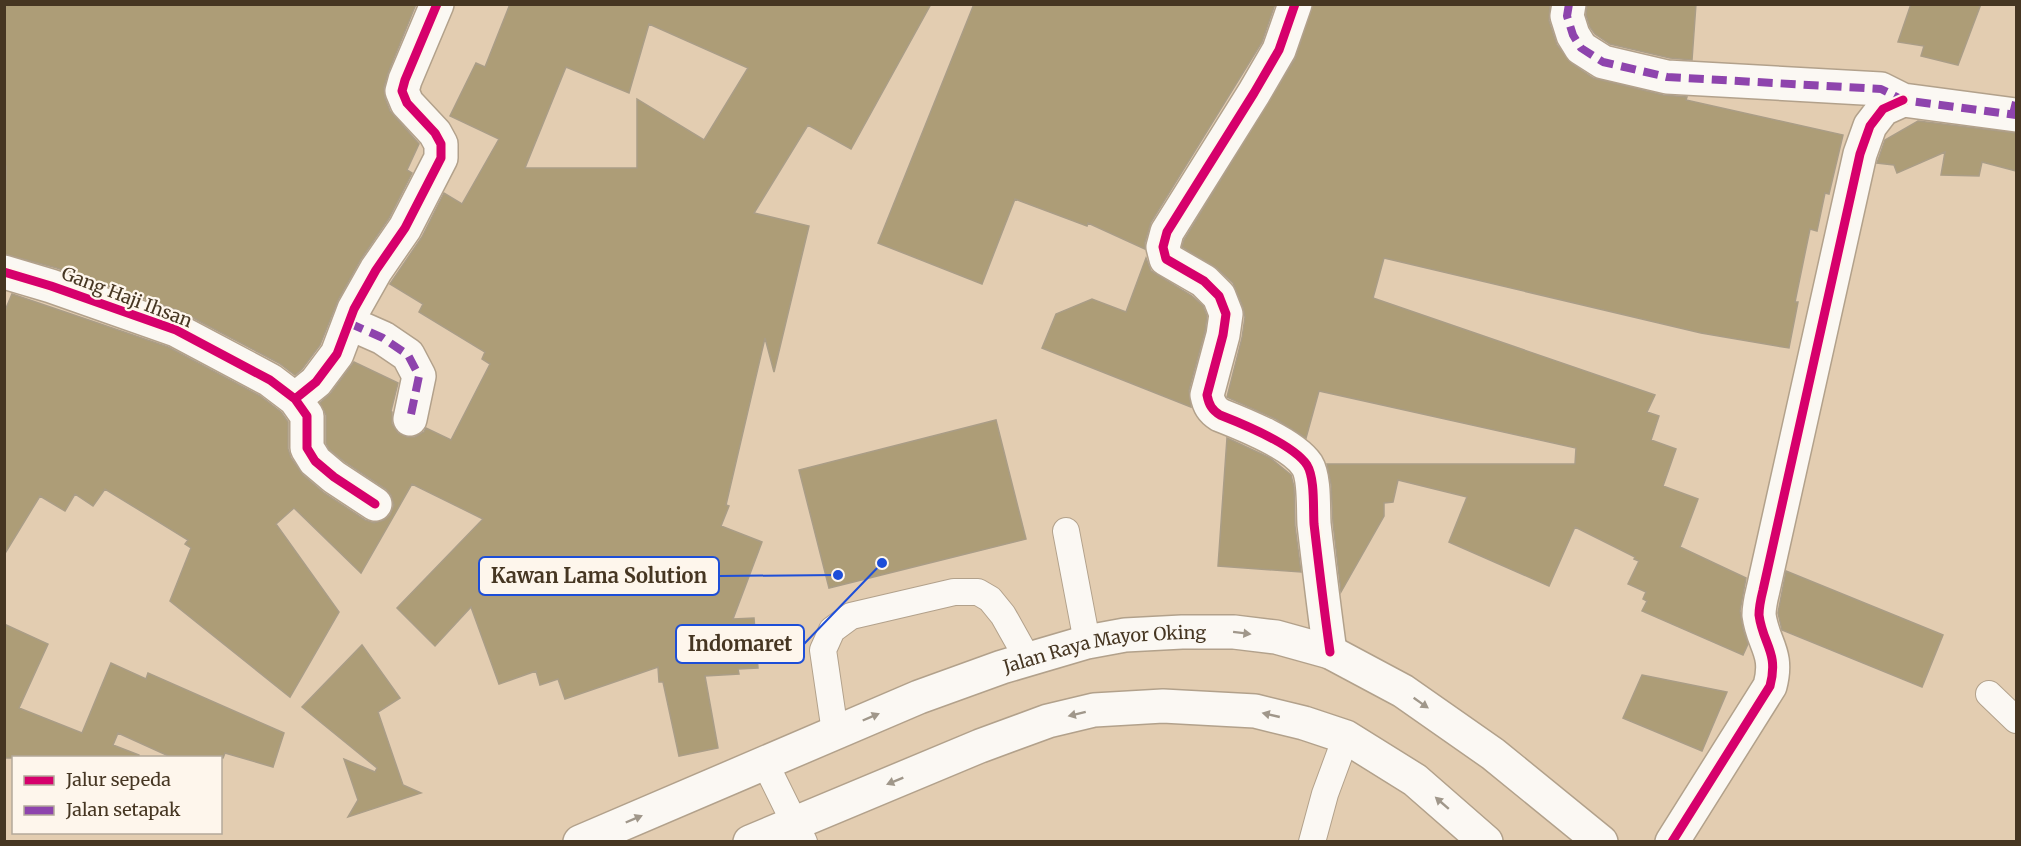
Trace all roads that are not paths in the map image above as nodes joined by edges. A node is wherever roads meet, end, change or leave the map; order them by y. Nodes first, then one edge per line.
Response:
1 (437, 4) edge
2 (1295, 4) edge
3 (1569, 4) edge
4 (1903, 100) junction
5 (2015, 111) edge
6 (4, 272) edge
7 (349, 323) junction
8 (295, 399) junction
9 (410, 419) dead end
10 (375, 504) dead end
11 (1066, 531) dead end
12 (1087, 642) junction
13 (1330, 652) junction
14 (1025, 660) junction
15 (1989, 694) dead end
16 (2016, 720) edge
17 (835, 732) junction
18 (1346, 737) junction
19 (765, 763) junction
20 (799, 832) edge
21 (580, 842) edge
22 (750, 842) edge
23 (1312, 842) edge
24 (1486, 842) edge
25 (1601, 842) edge
26 (1671, 842) edge

1 - 7 street
2 - 13 street
3 - 4 street
4 - 5 street
4 - 26 street
6 - 8 street, Gang Haji Ihsan
7 - 8 street
7 - 9 street
8 - 10 street
11 - 12 lane
12 -> 13 street, Jalan Raya Mayor Oking
12 - 14 street, Jalan Raya Mayor Oking
13 -> 25 street, Jalan Raya Mayor Oking
17 -> 14 street, Jalan Raya Mayor Oking
14 - 17 lane
15 - 16 lane
17 - 19 street, Jalan Raya Mayor Oking
18 -> 20 street
18 - 23 lane
24 -> 18 street
19 - 20 lane
21 -> 19 street, Jalan Raya Mayor Oking
20 - 22 street

